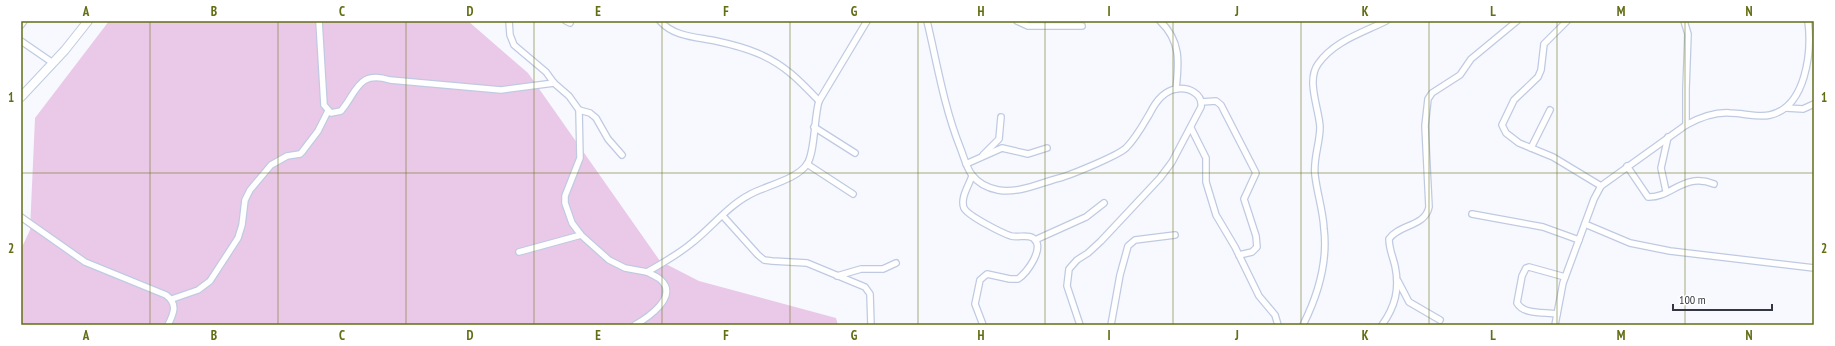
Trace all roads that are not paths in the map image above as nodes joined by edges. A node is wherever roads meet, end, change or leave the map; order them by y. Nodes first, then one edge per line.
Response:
1 (24, 21) edge
2 (88, 21) edge
3 (319, 21) edge
4 (509, 21) edge
5 (660, 21) edge
6 (867, 21) edge
7 (927, 21) edge
8 (1017, 21) edge
9 (1160, 21) edge
10 (1386, 21) edge
11 (1517, 21) edge
12 (1566, 21) edge
13 (1684, 21) edge
14 (1808, 21) edge
15 (21, 25) edge
16 (1082, 26) dead end
17 (21, 41) edge
18 (53, 63) junction
19 (554, 83) junction
20 (1176, 89) junction
21 (21, 97) edge
22 (819, 101) junction
23 (1201, 102) junction
24 (1814, 104) edge
25 (1786, 108) junction
26 (579, 110) junction
27 (1550, 110) dead end
28 (328, 111) junction
29 (1001, 117) dead end
30 (1686, 124) junction
31 (814, 127) junction
32 (1190, 128) junction
33 (1668, 137) junction
34 (1047, 148) dead end
35 (1531, 148) junction
36 (856, 153) dead end
37 (622, 155) dead end
38 (982, 156) junction
39 (807, 164) junction
40 (966, 164) junction
41 (1627, 166) junction
42 (972, 176) junction
43 (1714, 184) dead end
44 (1601, 186) junction
45 (1666, 192) junction
46 (853, 194) dead end
47 (1104, 203) dead end
48 (1472, 214) dead end
49 (723, 216) junction
50 (21, 218) edge
51 (1585, 224) junction
52 (581, 235) junction
53 (1175, 235) dead end
54 (1035, 240) junction
55 (1579, 240) junction
56 (519, 252) dead end
57 (1239, 255) junction
58 (896, 263) dead end
59 (1814, 268) edge
60 (647, 272) junction
61 (837, 276) junction
62 (1565, 277) junction
63 (1396, 278) junction
64 (1407, 298) junction
65 (172, 299) junction
66 (1396, 299) junction
67 (1557, 314) junction
68 (1440, 320) dead end
69 (168, 325) edge
70 (635, 325) edge
71 (871, 325) edge
72 (983, 325) edge
73 (1080, 325) edge
74 (1111, 325) edge
75 (1278, 325) edge
76 (1303, 325) edge
77 (1382, 325) edge
78 (1555, 325) edge

1 - 15 street
2 - 18 main road
3 - 28 street
4 - 19 street
5 - 22 street
6 - 22 street
7 - 40 street
8 - 16 street
9 - 20 street
10 - 76 street
11 - 63 street
12 - 35 street
13 - 30 street
14 - 25 street
17 - 18 street
18 - 21 main road
19 - 26 street
19 - 28 street
20 - 23 street
20 - 42 street
22 - 31 street
23 - 32 street
23 - 57 street
24 - 25 street
25 - 30 street
26 - 37 street
26 - 52 street
27 - 35 street
28 - 65 street
29 - 38 street
30 - 33 street
31 - 36 street
31 - 39 street
32 - 57 street
32 - 73 street
33 - 41 street
33 - 45 street
34 - 38 street
35 - 44 street
38 - 40 street
39 - 46 street
39 - 49 street
40 - 42 street
41 - 44 street
41 - 45 street
42 - 54 street
43 - 45 street
44 - 51 street
47 - 54 street
48 - 55 street
49 - 60 street
49 - 61 street
50 - 65 street
51 - 55 street
51 - 59 street
52 - 56 street
52 - 60 street
53 - 74 street
54 - 72 street
55 - 62 street
57 - 75 street
58 - 61 street
60 - 70 street
61 - 71 street
62 - 67 street
62 - 67 street
63 - 64 street
63 - 66 street
64 - 66 street
64 - 68 street
65 - 69 street
66 - 77 street
67 - 78 street

